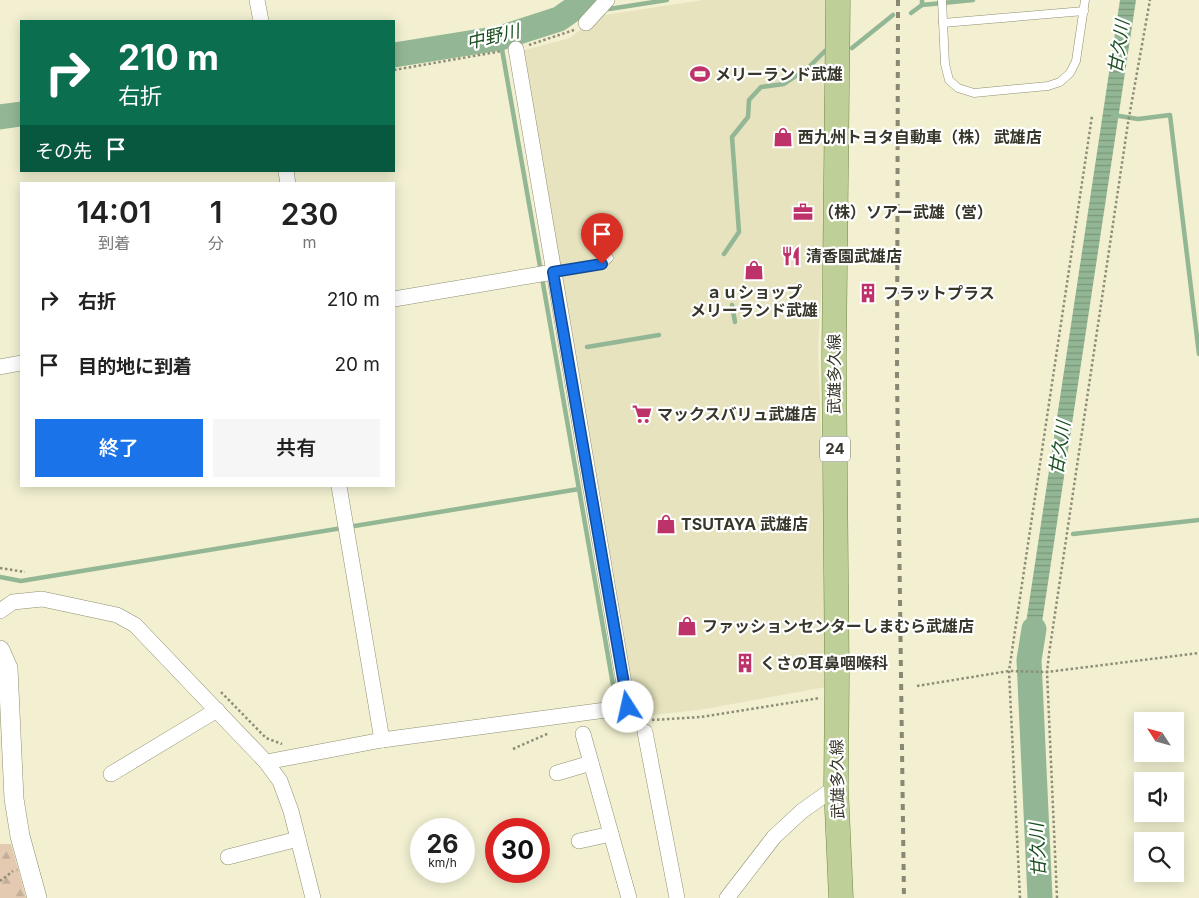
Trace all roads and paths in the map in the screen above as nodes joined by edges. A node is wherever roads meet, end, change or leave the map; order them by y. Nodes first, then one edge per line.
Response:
1 (257, 0) edge
2 (607, 0) edge
3 (838, 0) edge
4 (942, 0) edge
5 (1085, 0) edge
6 (1150, 0) edge
7 (1084, 11) junction
8 (261, 20) edge
9 (586, 23) joint
10 (943, 23) junction
11 (516, 49) joint
12 (495, 52) dead end
13 (395, 70) edge
14 (1092, 116) dead end
15 (609, 258) dead end
16 (553, 272) junction
17 (395, 299) edge
18 (20, 363) edge
19 (0, 367) edge
20 (339, 487) edge
21 (0, 568) edge
22 (25, 572) dead end
23 (0, 611) edge
24 (0, 650) edge
25 (1199, 653) edge
26 (1009, 671) junction
27 (1047, 672) junction
28 (917, 686) dead end
29 (220, 691) dead end
30 (837, 695) junction
31 (218, 710) junction
32 (5, 723) edge
33 (644, 726) joint
34 (555, 730) dead end
35 (583, 734) dead end
36 (382, 740) junction
37 (288, 746) dead end
38 (514, 749) dead end
39 (266, 762) junction
40 (591, 763) junction
41 (557, 773) dead end
42 (111, 774) dead end
43 (836, 787) junction
44 (611, 834) junction
45 (298, 839) junction
46 (579, 841) dead end
47 (228, 856) dead end
48 (37, 898) edge
49 (312, 898) edge
50 (629, 898) edge
51 (677, 898) edge
52 (727, 898) edge
53 (840, 898) edge
54 (1020, 898) edge
55 (1057, 898) edge

1 - 8 street
2 - 9 street
3 - 30 main road, 武雄多久線 / 24
4 - 10 lane
5 - 7 lane
6 - 27 path
7 - 10 lane
7 - 10 lane
9 - 11 path
11 - 16 street
12 - 13 path
14 - 26 path
15 - 16 lane
16 - 17 street
16 - 36 street
18 - 19 street
20 - 36 street
21 - 22 path
23 - 31 street
24 - 32 street
25 - 27 path
26 - 27 path
26 - 28 path
26 - 54 path
27 - 55 path
29 - 37 path
30 - 33 path
30 - 43 main road, 武雄多久線 / 24
31 - 39 street
31 - 42 street
32 - 48 street
33 - 51 street
34 - 38 path
35 - 40 street
36 - 39 street
39 - 45 street
40 - 41 street
40 - 44 street
43 - 52 street
43 - 53 main road, 武雄多久線 / 24
44 - 46 street
44 - 50 street
45 - 47 street
45 - 49 street

